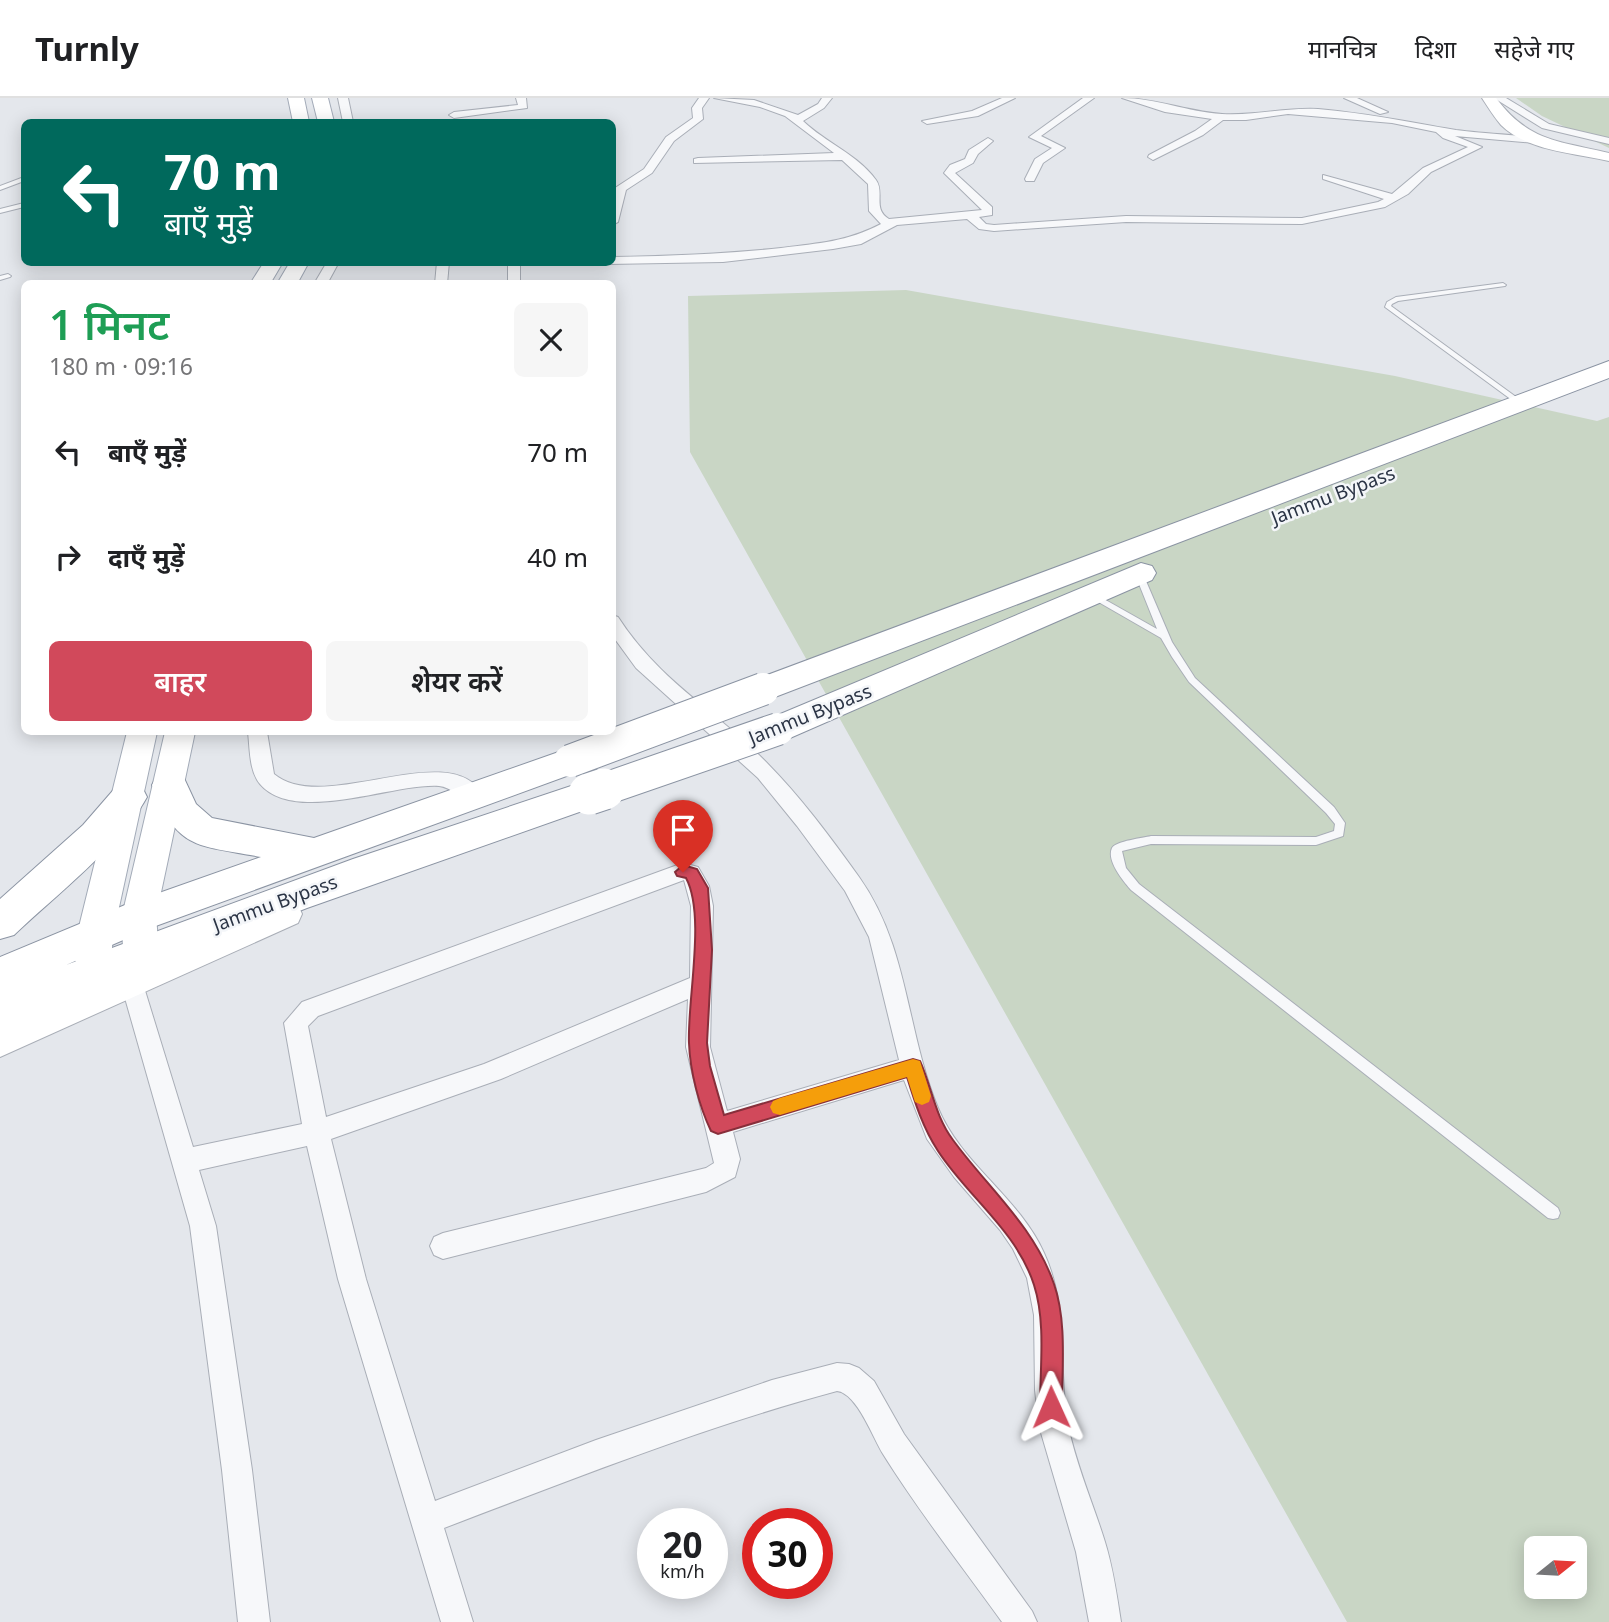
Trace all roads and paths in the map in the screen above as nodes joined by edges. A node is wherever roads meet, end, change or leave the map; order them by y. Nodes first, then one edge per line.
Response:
1 (296, 98) edge
2 (320, 98) edge
3 (343, 98) edge
4 (521, 98) edge
5 (704, 98) edge
6 (719, 98) edge
7 (827, 98) edge
8 (1010, 98) edge
9 (1088, 98) edge
10 (1127, 98) edge
11 (1349, 98) edge
12 (1489, 98) edge
13 (1499, 98) edge
14 (1189, 104) dead end
15 (1179, 111) junction
16 (454, 115) edge
17 (1221, 117) junction
18 (301, 119) edge
19 (325, 119) edge
20 (347, 119) edge
21 (797, 120) junction
22 (927, 121) dead end
23 (1408, 123) junction
24 (1441, 131) junction
25 (988, 141) dead end
26 (1547, 141) junction
27 (1609, 142) edge
28 (847, 157) junction
29 (1153, 157) dead end
30 (1609, 157) edge
31 (698, 161) dead end
32 (1326, 177) dead end
33 (1030, 179) dead end
34 (21, 180) edge
35 (0, 188) edge
36 (1394, 198) junction
37 (616, 203) edge
38 (21, 206) edge
39 (0, 211) edge
40 (971, 216) junction
41 (893, 223) junction
42 (616, 261) edge
43 (1503, 285) dead end
44 (1609, 369) edge
45 (1609, 390) edge
46 (1520, 404) junction
47 (1139, 574) junction
48 (1089, 595) junction
49 (616, 627) edge
50 (1163, 636) junction
51 (141, 735) edge
52 (179, 735) edge
53 (258, 735) edge
54 (170, 785) junction
55 (473, 795) junction
56 (130, 797) junction
57 (313, 852) junction
58 (0, 923) edge
59 (137, 951) junction
60 (93, 954) junction
61 (0, 975) edge
62 (701, 983) junction
63 (0, 1010) edge
64 (0, 1042) edge
65 (913, 1067) junction
66 (718, 1125) junction
67 (316, 1130) junction
68 (184, 1161) junction
69 (1553, 1213) dead end
70 (443, 1246) dead end
71 (427, 1519) junction
72 (254, 1622) edge
73 (457, 1622) edge
74 (1021, 1622) edge
75 (1105, 1622) edge

1 - 18 main road
2 - 19 main road
3 - 20 street
4 - 16 street
5 - 37 street
6 - 21 street
7 - 21 street
8 - 22 street
9 - 33 street
10 - 15 street
11 - 23 street
12 - 26 main road
13 - 27 street
14 - 15 street
15 - 17 street
17 - 23 street
17 - 29 street
21 - 28 street
23 - 24 street
24 - 26 street
24 - 36 street
25 - 40 street
26 - 30 main road
28 - 31 street
28 - 41 street
32 - 36 street
34 - 35 lane
36 - 40 street
38 - 39 lane
40 - 41 street
41 - 42 street
43 - 46 lane
44 - 46 highway, Jammu Bypass
45 - 47 highway, Jammu Bypass
46 - 55 highway, Jammu Bypass, bridge
47 - 48 highway, Jammu Bypass
47 - 50 lane
48 - 50 lane
48 - 59 highway, Jammu Bypass, bridge
49 - 65 street
50 - 69 lane
51 - 56 main road
52 - 54 main road
53 - 55 street
54 - 57 highway
54 - 59 main road
55 - 57 highway, Jammu Bypass
56 - 58 highway
56 - 60 main road
57 - 59 highway, Jammu Bypass
59 - 60 highway, Jammu Bypass
59 - 64 main road
59 - 68 street
60 - 61 highway, Jammu Bypass
60 - 63 highway, Jammu Bypass
62 - 66 street
62 - 67 street
62 - 67 street
65 - 66 street
65 - 75 street
66 - 70 street
67 - 68 street
67 - 71 street
68 - 72 street
71 - 73 street
71 - 74 street

